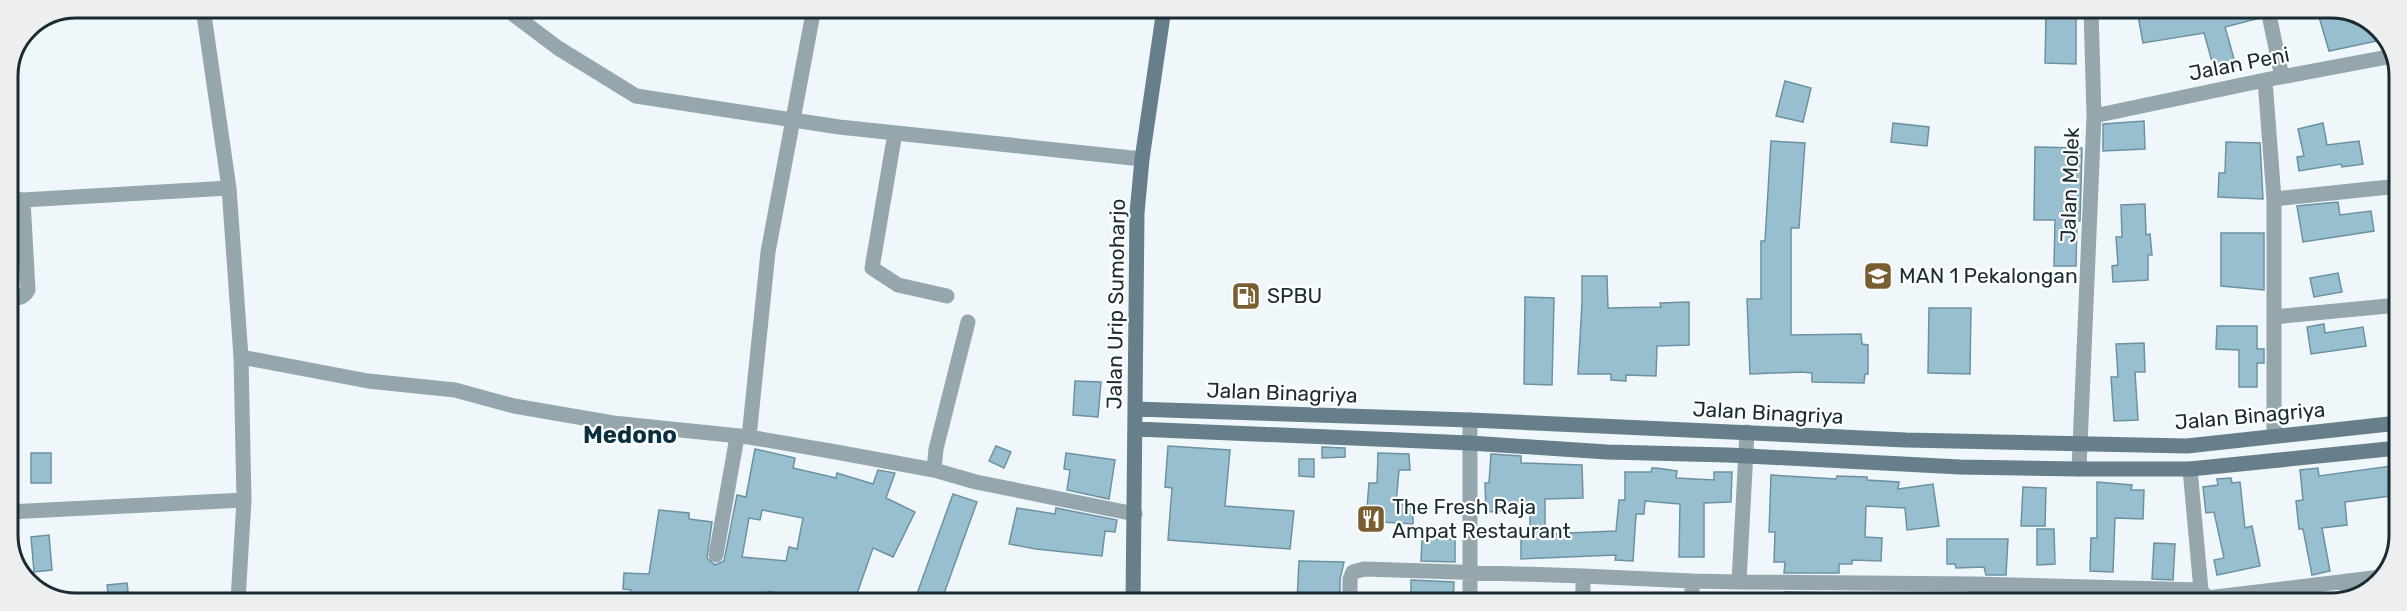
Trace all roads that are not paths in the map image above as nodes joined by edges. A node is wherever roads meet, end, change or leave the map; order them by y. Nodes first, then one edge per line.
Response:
1 (204, 18) edge
2 (518, 18) edge
3 (812, 18) edge
4 (1163, 18) edge
5 (2091, 18) edge
6 (2270, 18) edge
7 (2386, 57) edge
8 (2282, 77) junction
9 (2265, 80) junction
10 (2094, 116) junction
11 (791, 120) junction
12 (895, 133) junction
13 (1142, 159) junction
14 (2389, 187) edge
15 (229, 188) junction
16 (18, 199) edge
17 (2274, 199) junction
18 (24, 200) junction
19 (947, 296) dead end
20 (18, 298) edge
21 (2389, 306) edge
22 (2274, 317) junction
23 (968, 322) dead end
24 (241, 357) junction
25 (1135, 409) junction
26 (1374, 417) junction
27 (1470, 420) junction
28 (2389, 424) edge
29 (1610, 427) junction
30 (1136, 429) junction
31 (2318, 431) junction
32 (1747, 432) junction
33 (2274, 436) junction
34 (743, 437) junction
35 (1374, 440) junction
36 (1470, 443) junction
37 (2081, 444) junction
38 (2389, 449) edge
39 (1607, 452) junction
40 (1746, 456) junction
41 (2322, 456) junction
42 (2079, 469) junction
43 (2190, 469) junction
44 (934, 470) junction
45 (244, 500) junction
46 (18, 511) edge
47 (1135, 514) junction
48 (716, 555) dead end
49 (1470, 573) junction
50 (1583, 576) junction
51 (2370, 578) edge
52 (1692, 581) junction
53 (2347, 581) junction
54 (1739, 582) junction
55 (1974, 584) junction
56 (2201, 590) junction
57 (2348, 590) edge
58 (239, 593) edge
59 (1133, 593) edge
60 (1350, 593) edge
61 (1470, 593) edge
62 (1583, 593) edge
63 (1692, 593) edge
64 (1974, 593) edge
65 (2203, 593) edge
66 (2248, 593) edge

1 - 15 street
2 - 11 street
3 - 11 street
4 - 13 street, Jalan Urip Sumoharjo
5 - 10 street, Jalan Molek
6 - 8 street
7 - 8 street, Jalan Peni
8 - 9 street, Jalan Peni
9 - 10 street, Jalan Peni
9 - 17 street
10 - 37 street, Jalan Molek
11 - 12 street
11 - 34 street
12 - 13 street
12 - 19 street
13 - 25 street, Jalan Urip Sumoharjo
14 - 17 street
15 - 18 street
15 - 24 street
16 - 18 street
17 - 22 street
18 - 20 street
21 - 22 street
22 - 33 street
23 - 44 street
24 - 34 street
24 - 45 street
25 - 26 street, Jalan Binagriya
25 - 30 street, Jalan Urip Sumoharjo
26 - 27 street, Jalan Binagriya
26 - 35 street
27 - 29 street, Jalan Binagriya
27 - 36 street
28 - 31 street, Jalan Binagriya
29 - 32 street, Jalan Binagriya
29 - 39 street
30 - 35 street, Jalan Binagriya
30 - 47 street, Jalan Urip Sumoharjo
31 - 33 street, Jalan Binagriya
31 - 41 street
32 - 37 street, Jalan Binagriya
32 - 40 street
33 - 37 street, Jalan Binagriya
34 - 44 street
34 - 48 street
35 - 36 street, Jalan Binagriya
36 - 39 street, Jalan Binagriya
36 - 49 street
37 - 42 street, Jalan Molek
38 - 41 street, Jalan Binagriya
39 - 40 street, Jalan Binagriya
40 - 42 street, Jalan Binagriya
40 - 54 street
41 - 43 street, Jalan Binagriya
42 - 43 street, Jalan Binagriya
43 - 56 street
44 - 47 street
45 - 46 street
45 - 58 street
47 - 59 street, Jalan Urip Sumoharjo
49 - 50 street
49 - 60 street
49 - 61 street
50 - 52 street
50 - 62 street
51 - 53 street
52 - 54 street
52 - 63 street
53 - 57 street
53 - 66 street
54 - 55 street
55 - 56 street
55 - 64 street
56 - 65 street

